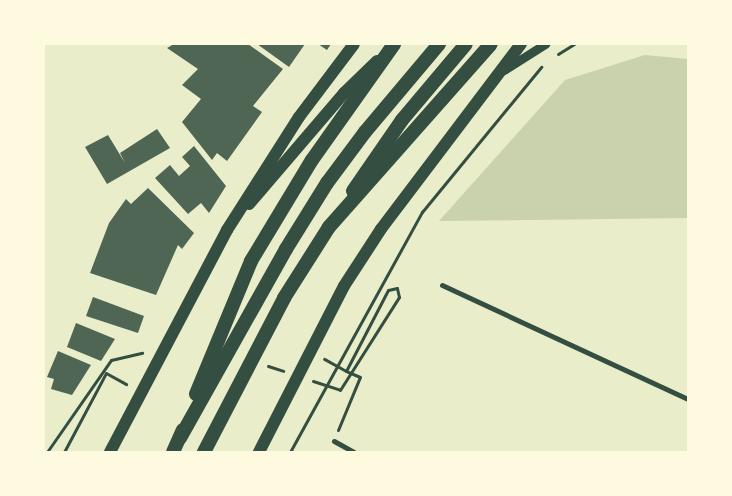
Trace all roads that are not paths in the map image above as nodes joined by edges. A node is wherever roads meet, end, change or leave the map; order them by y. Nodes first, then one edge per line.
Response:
1 (354, 44) edge
2 (439, 44) edge
3 (466, 44) edge
4 (490, 44) edge
5 (521, 44) edge
6 (545, 44) edge
7 (391, 47) edge
8 (500, 73) junction
9 (329, 227) junction
10 (227, 230) junction
11 (442, 285) dead end
12 (688, 399) edge
13 (180, 438) junction
14 (334, 442) road end
15 (110, 452) edge
16 (172, 452) edge
17 (204, 452) edge
18 (259, 452) edge
19 (354, 452) edge

1 - 10 main road
2 - 13 highway
3 - 9 highway
4 - 9 highway
5 - 8 main road
6 - 8 street
7 - 10 main road
7 - 13 highway
8 - 18 main road
9 - 17 highway
10 - 15 main road
11 - 12 street
13 - 16 highway
14 - 19 street

